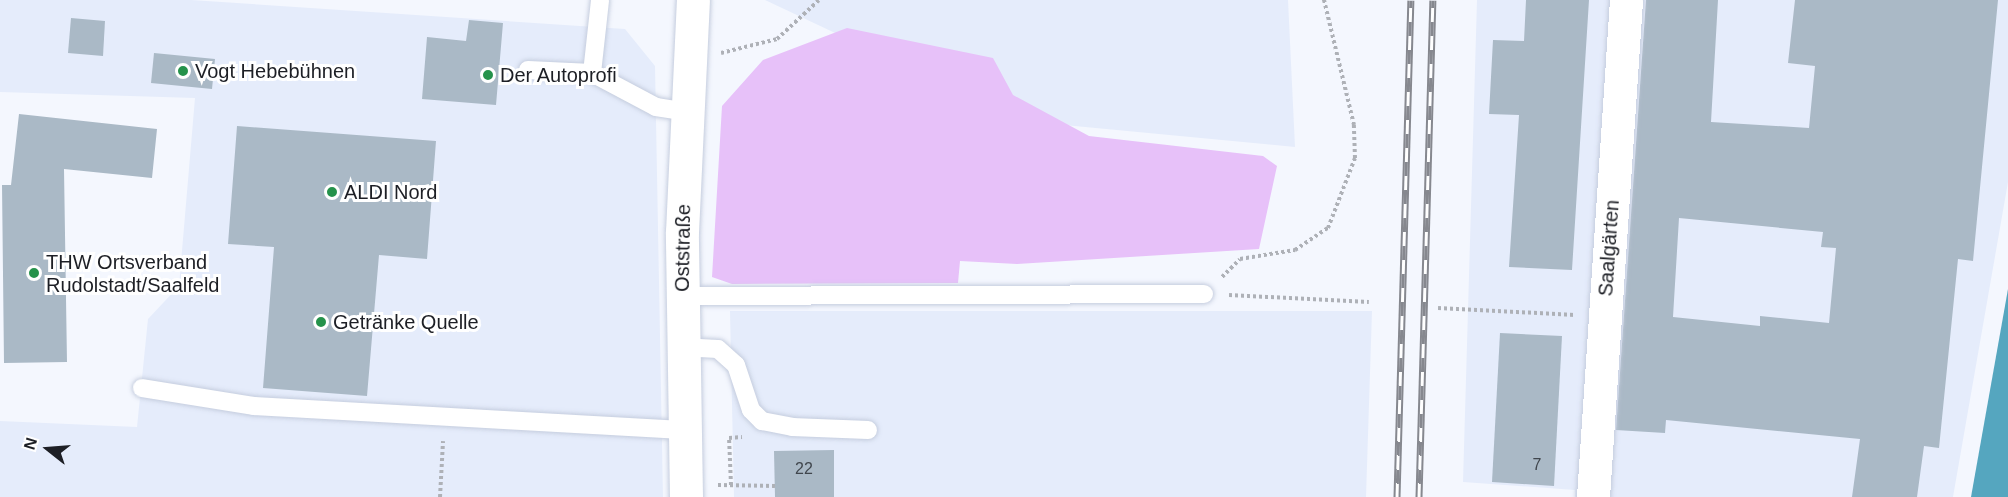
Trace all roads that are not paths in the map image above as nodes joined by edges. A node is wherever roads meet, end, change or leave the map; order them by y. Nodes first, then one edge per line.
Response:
1 (600, 0) edge
2 (1626, 0) edge
3 (686, 1) edge
4 (528, 70) dead end
5 (592, 73) junction
6 (689, 112) junction
7 (1204, 294) road end
8 (682, 296) junction
9 (680, 347) junction
10 (142, 388) dead end
11 (682, 430) junction
12 (868, 430) dead end
13 (686, 491) edge
14 (1593, 497) edge

1 - 5 lane
2 - 14 street, Saalgärten
3 - 6 street, Oststraße
4 - 5 lane
5 - 6 lane
6 - 8 street, Oststraße
7 - 8 lane
8 - 9 street, Oststraße
9 - 11 street, Oststraße
9 - 12 lane
10 - 11 lane
11 - 13 street, Oststraße

